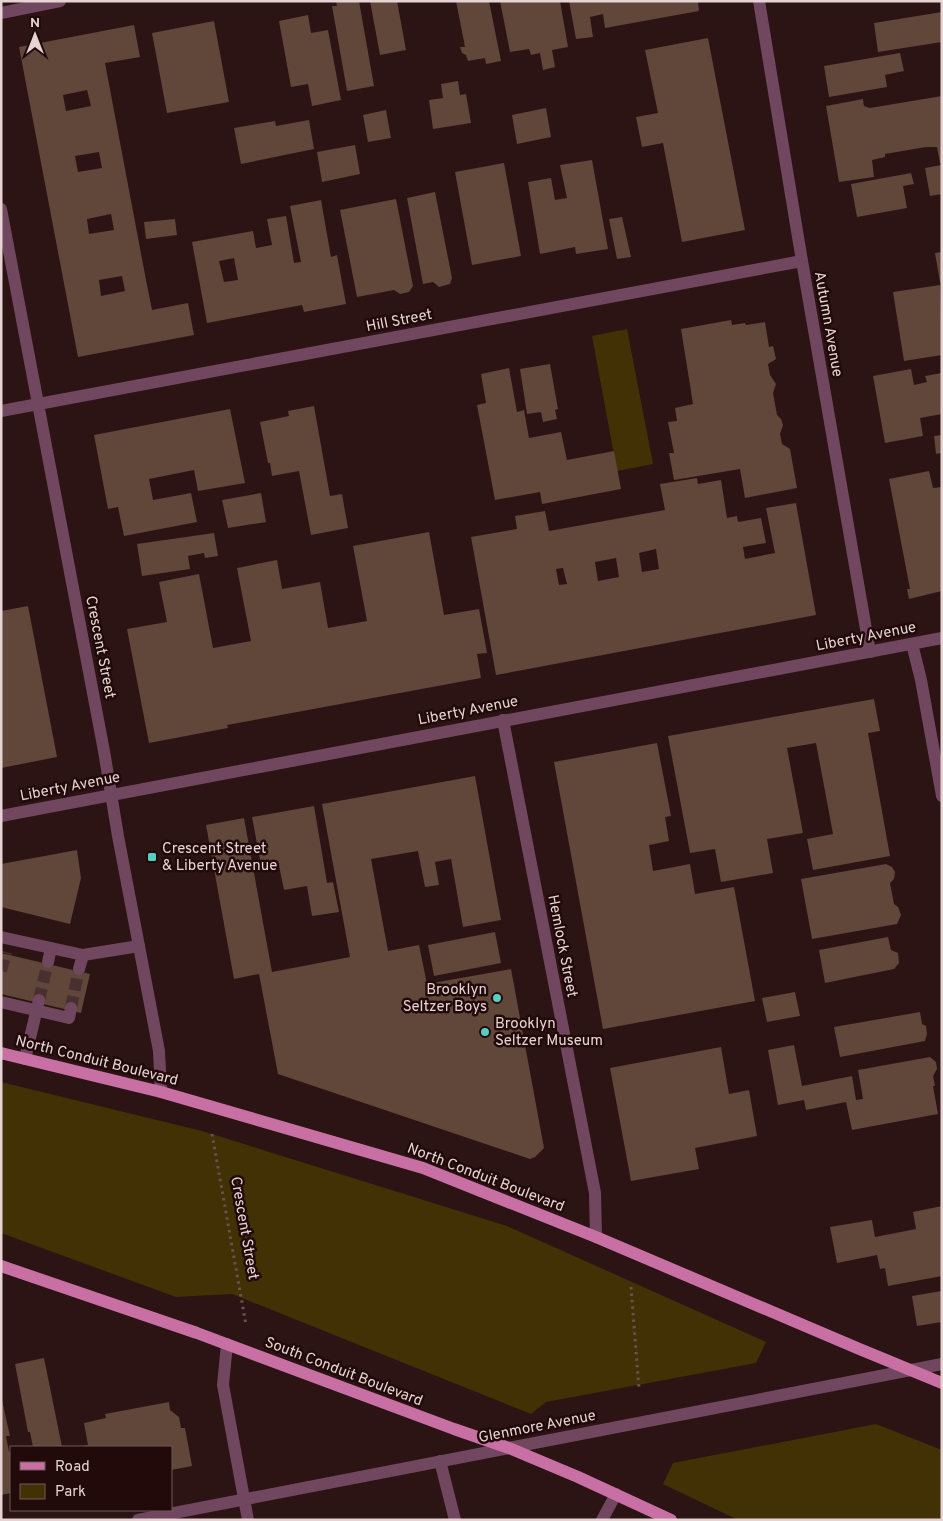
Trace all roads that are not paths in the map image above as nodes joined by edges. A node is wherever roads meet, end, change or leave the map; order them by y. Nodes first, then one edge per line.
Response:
1 (60, 1) edge
2 (759, 1) edge
3 (1, 13) edge
4 (1, 209) edge
5 (802, 261) junction
6 (38, 404) junction
7 (1, 411) edge
8 (942, 638) edge
9 (912, 644) junction
10 (870, 652) junction
11 (503, 720) junction
12 (111, 794) junction
13 (942, 796) edge
14 (1, 816) edge
15 (5, 938) edge
16 (139, 946) junction
17 (51, 948) junction
18 (6, 952) dead end
19 (83, 955) junction
20 (48, 962) tunnel mouth
21 (79, 969) tunnel mouth
22 (1, 1002) edge
23 (37, 1005) junction
24 (71, 1008) dead end
25 (1, 1053) edge
26 (25, 1059) junction
27 (161, 1092) junction
28 (596, 1237) junction
29 (1, 1266) edge
30 (227, 1344) junction
31 (942, 1364) edge
32 (907, 1370) junction
33 (942, 1383) edge
34 (509, 1448) junction
35 (440, 1461) junction
36 (616, 1494) junction
37 (244, 1499) junction
38 (667, 1519) edge
39 (138, 1520) edge
40 (248, 1520) edge
41 (455, 1520) edge
42 (602, 1520) edge

1 - 3 street
2 - 5 street, Autumn Avenue
4 - 6 street, Crescent Street
5 - 6 street, Hill Street
5 - 10 street, Autumn Avenue
6 - 7 street, Hill Street
6 - 12 street, Crescent Street
8 - 9 street, Liberty Avenue
9 - 10 street, Liberty Avenue
9 - 13 street
10 - 11 street, Liberty Avenue
11 - 12 street, Liberty Avenue
11 - 28 street, Hemlock Street
12 - 14 street, Liberty Avenue
12 - 16 street, Crescent Street
15 - 17 street
15 - 18 street
16 - 19 street
16 - 27 street, Crescent Street
17 - 19 street
17 - 20 street
19 - 21 street
22 - 23 street
23 - 24 street
23 - 26 street
25 - 26 main road, North Conduit Boulevard
26 - 27 main road, North Conduit Boulevard
27 - 28 main road, North Conduit Boulevard
28 - 32 main road, North Conduit Boulevard
29 - 30 main road, South Conduit Boulevard
30 - 34 main road, South Conduit Boulevard
30 - 37 street
31 - 32 street, Glenmore Avenue
32 - 33 main road, North Conduit Boulevard
32 - 34 street, Glenmore Avenue
34 - 35 street, Glenmore Avenue
34 - 36 main road, South Conduit Boulevard
35 - 37 street, Glenmore Avenue
35 - 41 street
36 - 38 main road, South Conduit Boulevard
36 - 42 street
37 - 39 street, Glenmore Avenue
37 - 40 street

